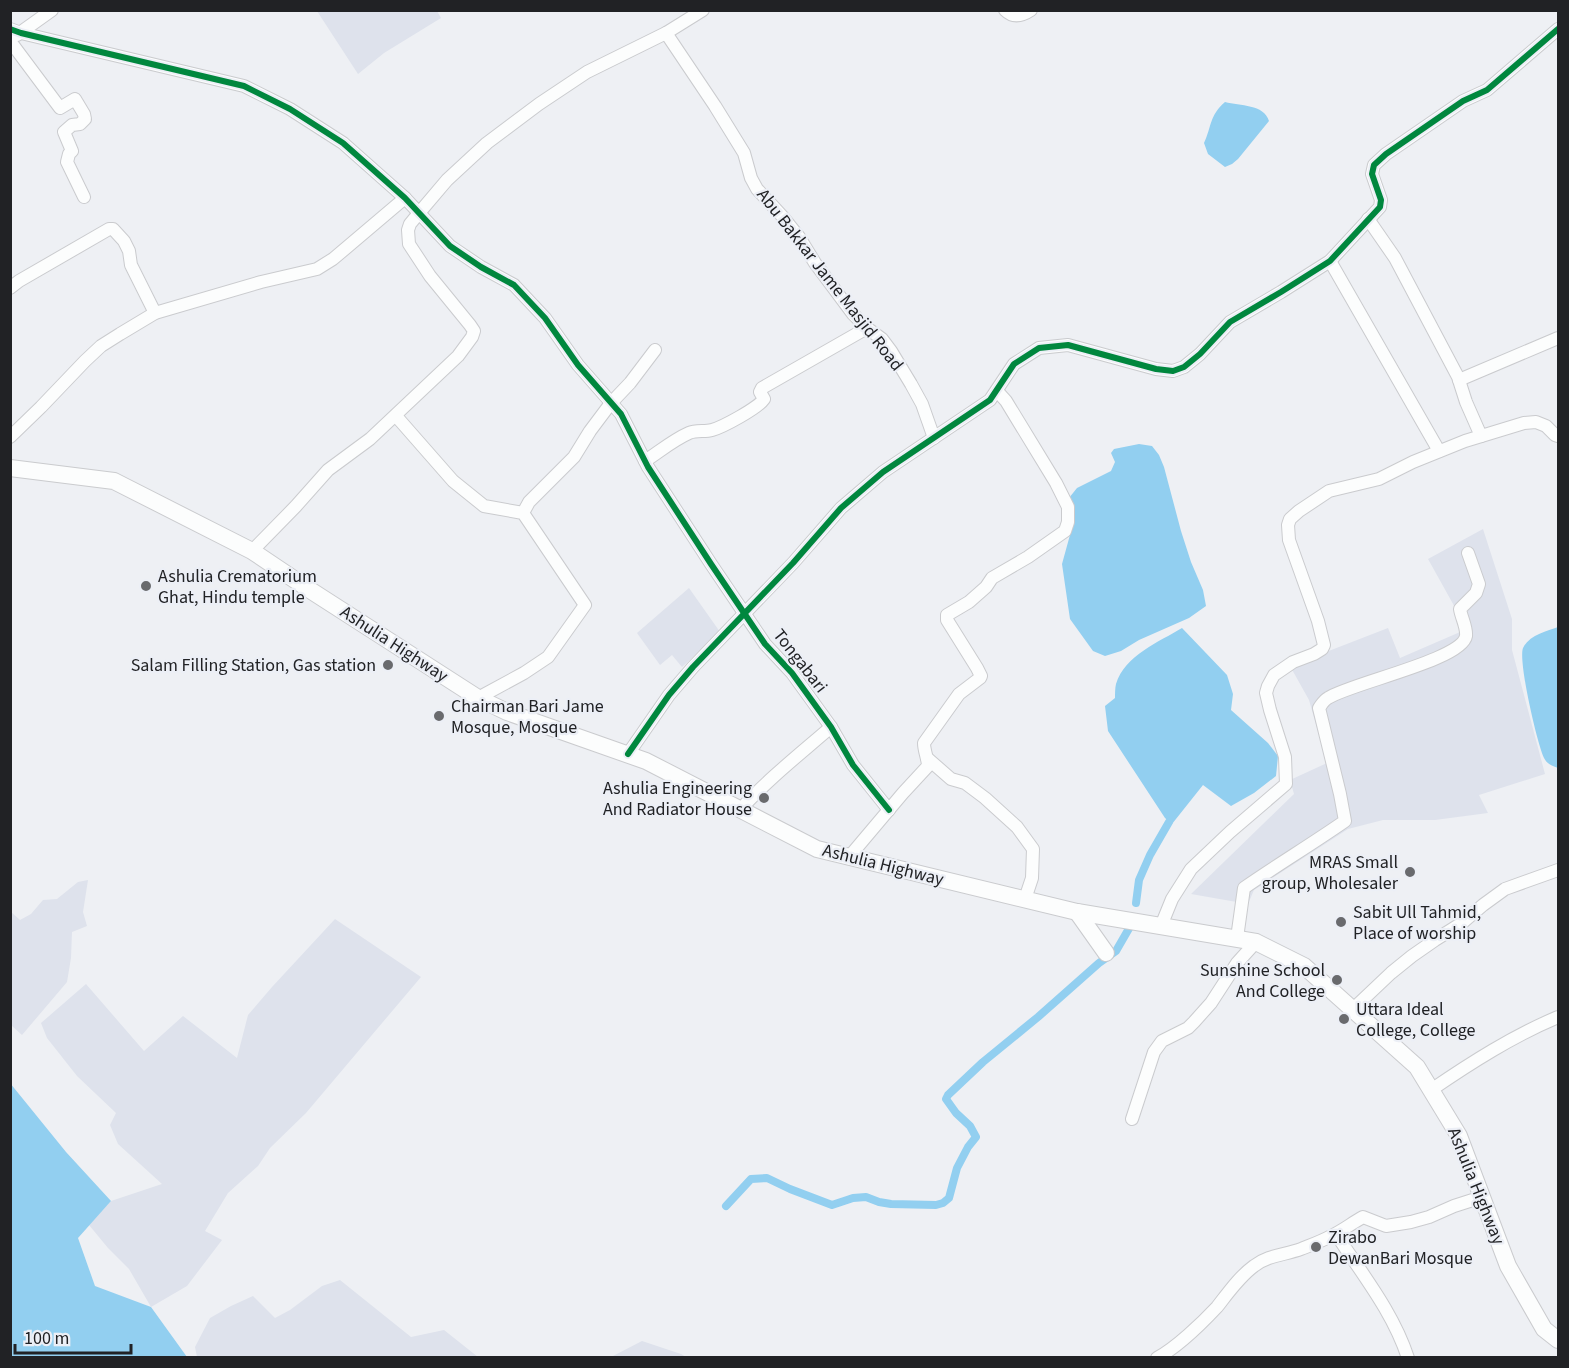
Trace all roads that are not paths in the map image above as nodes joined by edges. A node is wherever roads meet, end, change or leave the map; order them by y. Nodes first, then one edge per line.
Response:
1 (52, 10) edge
2 (703, 10) edge
3 (1005, 10) edge
4 (1031, 10) edge
5 (1558, 28) edge
6 (666, 33) junction
7 (13, 35) edge
8 (84, 197) dead end
9 (405, 198) junction
10 (419, 213) junction
11 (1368, 219) junction
12 (1330, 261) junction
13 (10, 288) edge
14 (155, 313) junction
15 (867, 328) junction
16 (1558, 338) edge
17 (655, 350) dead end
18 (1458, 380) junction
19 (997, 391) junction
20 (611, 403) junction
21 (396, 416) junction
22 (1481, 436) junction
23 (1558, 436) edge
24 (10, 437) edge
25 (934, 438) junction
26 (1439, 451) junction
27 (645, 461) junction
28 (10, 468) edge
29 (523, 513) junction
30 (252, 551) junction
31 (1467, 553) dead end
32 (746, 614) junction
33 (478, 698) junction
34 (831, 727) junction
35 (628, 754) junction
36 (927, 759) junction
37 (740, 810) junction
38 (889, 810) junction
39 (849, 857) junction
40 (1558, 870) edge
41 (1025, 899) junction
42 (1077, 912) junction
43 (1161, 926) junction
44 (1237, 938) junction
45 (1256, 942) junction
46 (1106, 953) dead end
47 (1353, 1009) junction
48 (1558, 1017) edge
49 (1431, 1090) junction
50 (1132, 1119) dead end
51 (1482, 1197) junction
52 (1335, 1234) junction
53 (1558, 1340) edge
54 (1157, 1358) edge
55 (1408, 1358) edge

1 - 7 street
2 - 6 street
3 - 4 street
5 - 11 street
6 - 10 street
6 - 15 street, Abu Bakkar Jame Masjid Road
7 - 8 street
7 - 9 street, Tongabari
9 - 10 street, Tongabari
9 - 14 street
10 - 20 street, Tongabari
10 - 21 street
11 - 12 street
11 - 18 street
12 - 19 street
12 - 26 street
13 - 14 street
14 - 24 street
15 - 25 street, Abu Bakkar Jame Masjid Road
15 - 27 street
16 - 18 street
17 - 20 street
18 - 22 street
19 - 25 street
19 - 36 street
20 - 27 street, Tongabari
20 - 29 street
21 - 29 street
21 - 30 street
22 - 23 street
22 - 26 street
25 - 32 street
26 - 43 street
27 - 32 street, Tongabari
28 - 30 highway, Ashulia Highway
29 - 33 street
30 - 33 highway, Ashulia Highway
31 - 44 street
32 - 34 street, Tongabari
32 - 35 street
33 - 35 highway, Ashulia Highway
34 - 37 street
34 - 38 street, Tongabari
35 - 37 highway, Ashulia Highway
36 - 38 street
36 - 41 street
37 - 39 highway, Ashulia Highway
38 - 39 street
39 - 41 highway, Ashulia Highway
40 - 47 street
41 - 42 highway, Ashulia Highway
42 - 43 highway, Ashulia Highway
42 - 46 highway
43 - 44 highway, Ashulia Highway
44 - 45 highway, Ashulia Highway
45 - 47 highway, Ashulia Highway
45 - 50 street
47 - 49 highway, Ashulia Highway
48 - 49 street
49 - 51 highway, Ashulia Highway
51 - 52 street
51 - 53 highway, Ashulia Highway
52 - 54 street
52 - 55 street

